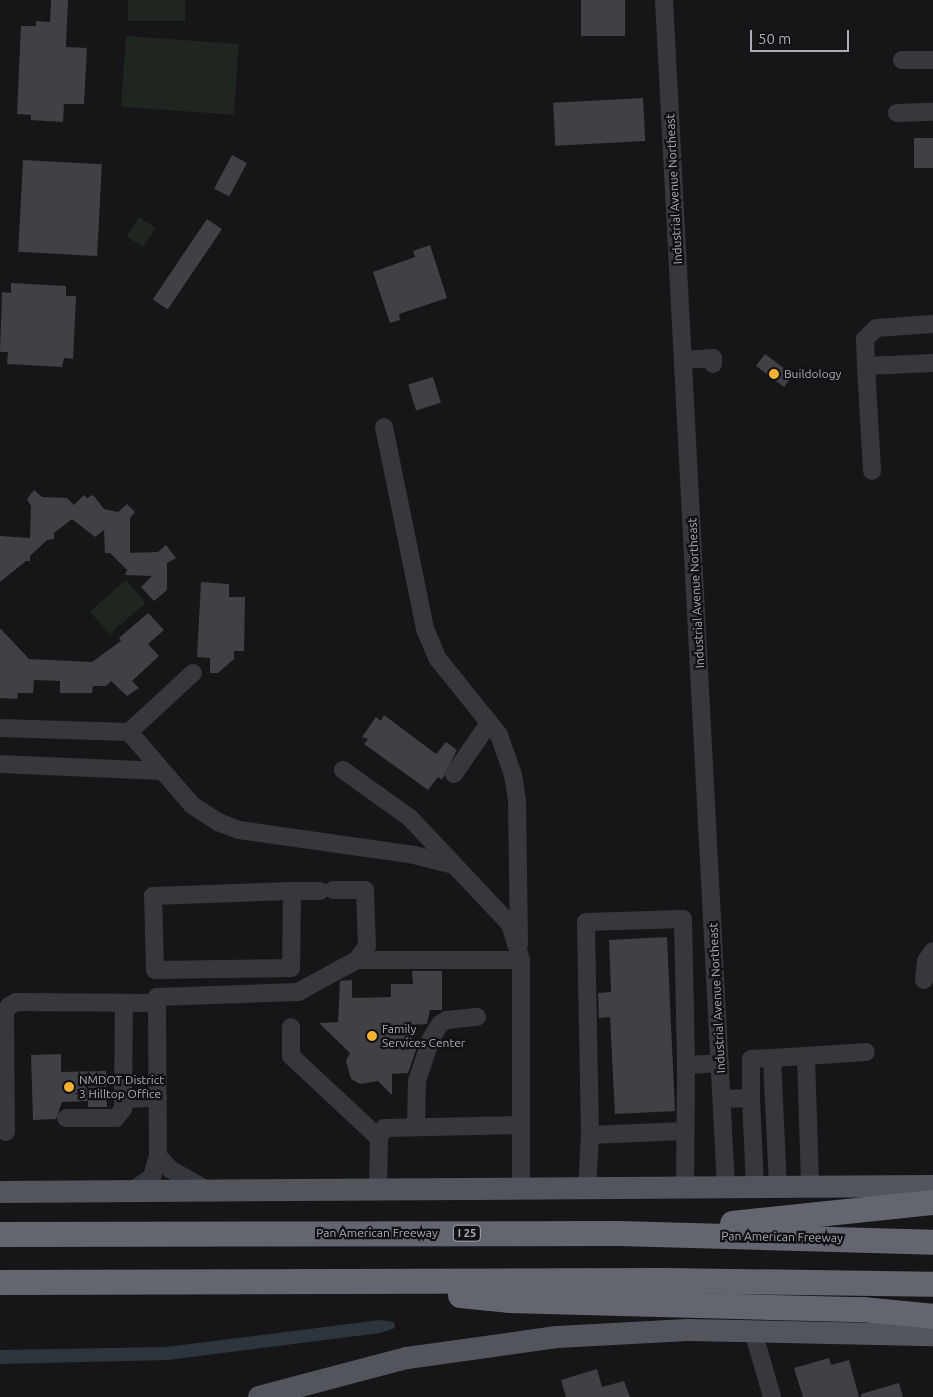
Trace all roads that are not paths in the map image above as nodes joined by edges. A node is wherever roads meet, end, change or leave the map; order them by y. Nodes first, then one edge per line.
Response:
1 (664, 0) edge
2 (902, 60) dead end
3 (933, 60) edge
4 (933, 112) edge
5 (897, 114) dead end
6 (933, 324) edge
7 (683, 360) junction
8 (933, 363) edge
9 (713, 364) dead end
10 (866, 366) junction
11 (384, 427) dead end
12 (872, 470) dead end
13 (194, 673) dead end
14 (489, 723) junction
15 (0, 728) edge
16 (129, 732) junction
17 (0, 764) edge
18 (342, 770) dead end
19 (162, 772) junction
20 (454, 774) dead end
21 (455, 865) junction
22 (292, 891) junction
23 (933, 951) edge
24 (520, 953) junction
25 (357, 960) junction
26 (924, 980) dead end
27 (124, 1003) junction
28 (157, 1003) junction
29 (3, 1013) edge
30 (477, 1017) dead end
31 (291, 1027) dead end
32 (866, 1052) dead end
33 (806, 1056) junction
34 (772, 1059) junction
35 (720, 1063) junction
36 (686, 1065) junction
37 (124, 1098) junction
38 (158, 1098) junction
39 (751, 1098) junction
40 (722, 1099) junction
41 (66, 1118) dead end
42 (521, 1125) junction
43 (416, 1127) junction
44 (685, 1131) junction
45 (6, 1132) dead end
46 (590, 1135) junction
47 (379, 1138) junction
48 (158, 1156) junction
49 (755, 1186) junction
50 (778, 1186) junction
51 (810, 1186) junction
52 (933, 1186) edge
53 (726, 1187) junction
54 (378, 1188) junction
55 (586, 1188) junction
56 (685, 1188) junction
57 (521, 1189) junction
58 (132, 1191) junction
59 (208, 1191) junction
60 (0, 1192) edge
61 (933, 1202) edge
62 (618, 1233) junction
63 (0, 1234) edge
64 (933, 1242) edge
65 (0, 1282) edge
66 (328, 1282) junction
67 (933, 1284) edge
68 (933, 1316) edge
69 (753, 1331) junction
70 (933, 1335) edge
71 (298, 1392) edge
72 (259, 1397) edge
73 (772, 1397) edge

1 - 7 street, Industrial Avenue Northeast
2 - 3 street
4 - 5 street
6 - 10 street
7 - 9 street
7 - 35 street, Industrial Avenue Northeast
8 - 10 street
10 - 12 street
11 - 14 street
13 - 16 street
14 - 20 street
14 - 24 street
15 - 16 street
16 - 19 street
17 - 19 street
18 - 21 street
19 - 21 street
21 - 24 street
22 - 22 street
22 - 25 street
23 - 26 street
24 - 25 street
24 - 42 street
25 - 28 street
27 - 28 street
27 - 29 street
27 - 37 street
28 - 38 street
29 - 45 street
30 - 43 street
31 - 47 street
32 - 33 street
33 - 34 street
33 - 51 street
34 - 39 street
34 - 50 street
35 - 36 street
35 - 40 street, Industrial Avenue Northeast
36 - 44 street
36 - 46 street
37 - 38 street
37 - 41 street
38 - 48 street
39 - 40 street
39 - 49 street
40 - 53 street, Industrial Avenue Northeast
42 - 43 street
42 - 57 street
43 - 47 street
44 - 46 street
44 - 56 street
46 - 55 street
47 - 54 street
48 - 58 street
48 - 59 street
49 - 50 main road
49 - 53 main road
50 - 51 main road
51 - 52 main road
53 - 56 main road
54 - 57 main road
54 - 59 main road
55 - 56 main road
55 - 57 main road
58 - 59 main road
58 - 60 main road
61 - 62 highway
62 - 63 highway, Pan American Freeway / I 25
62 - 64 highway, Pan American Freeway / I 25
65 - 66 highway
66 - 67 highway
66 - 68 highway
69 - 70 main road
69 - 71 main road
69 - 73 street
71 - 72 main road

